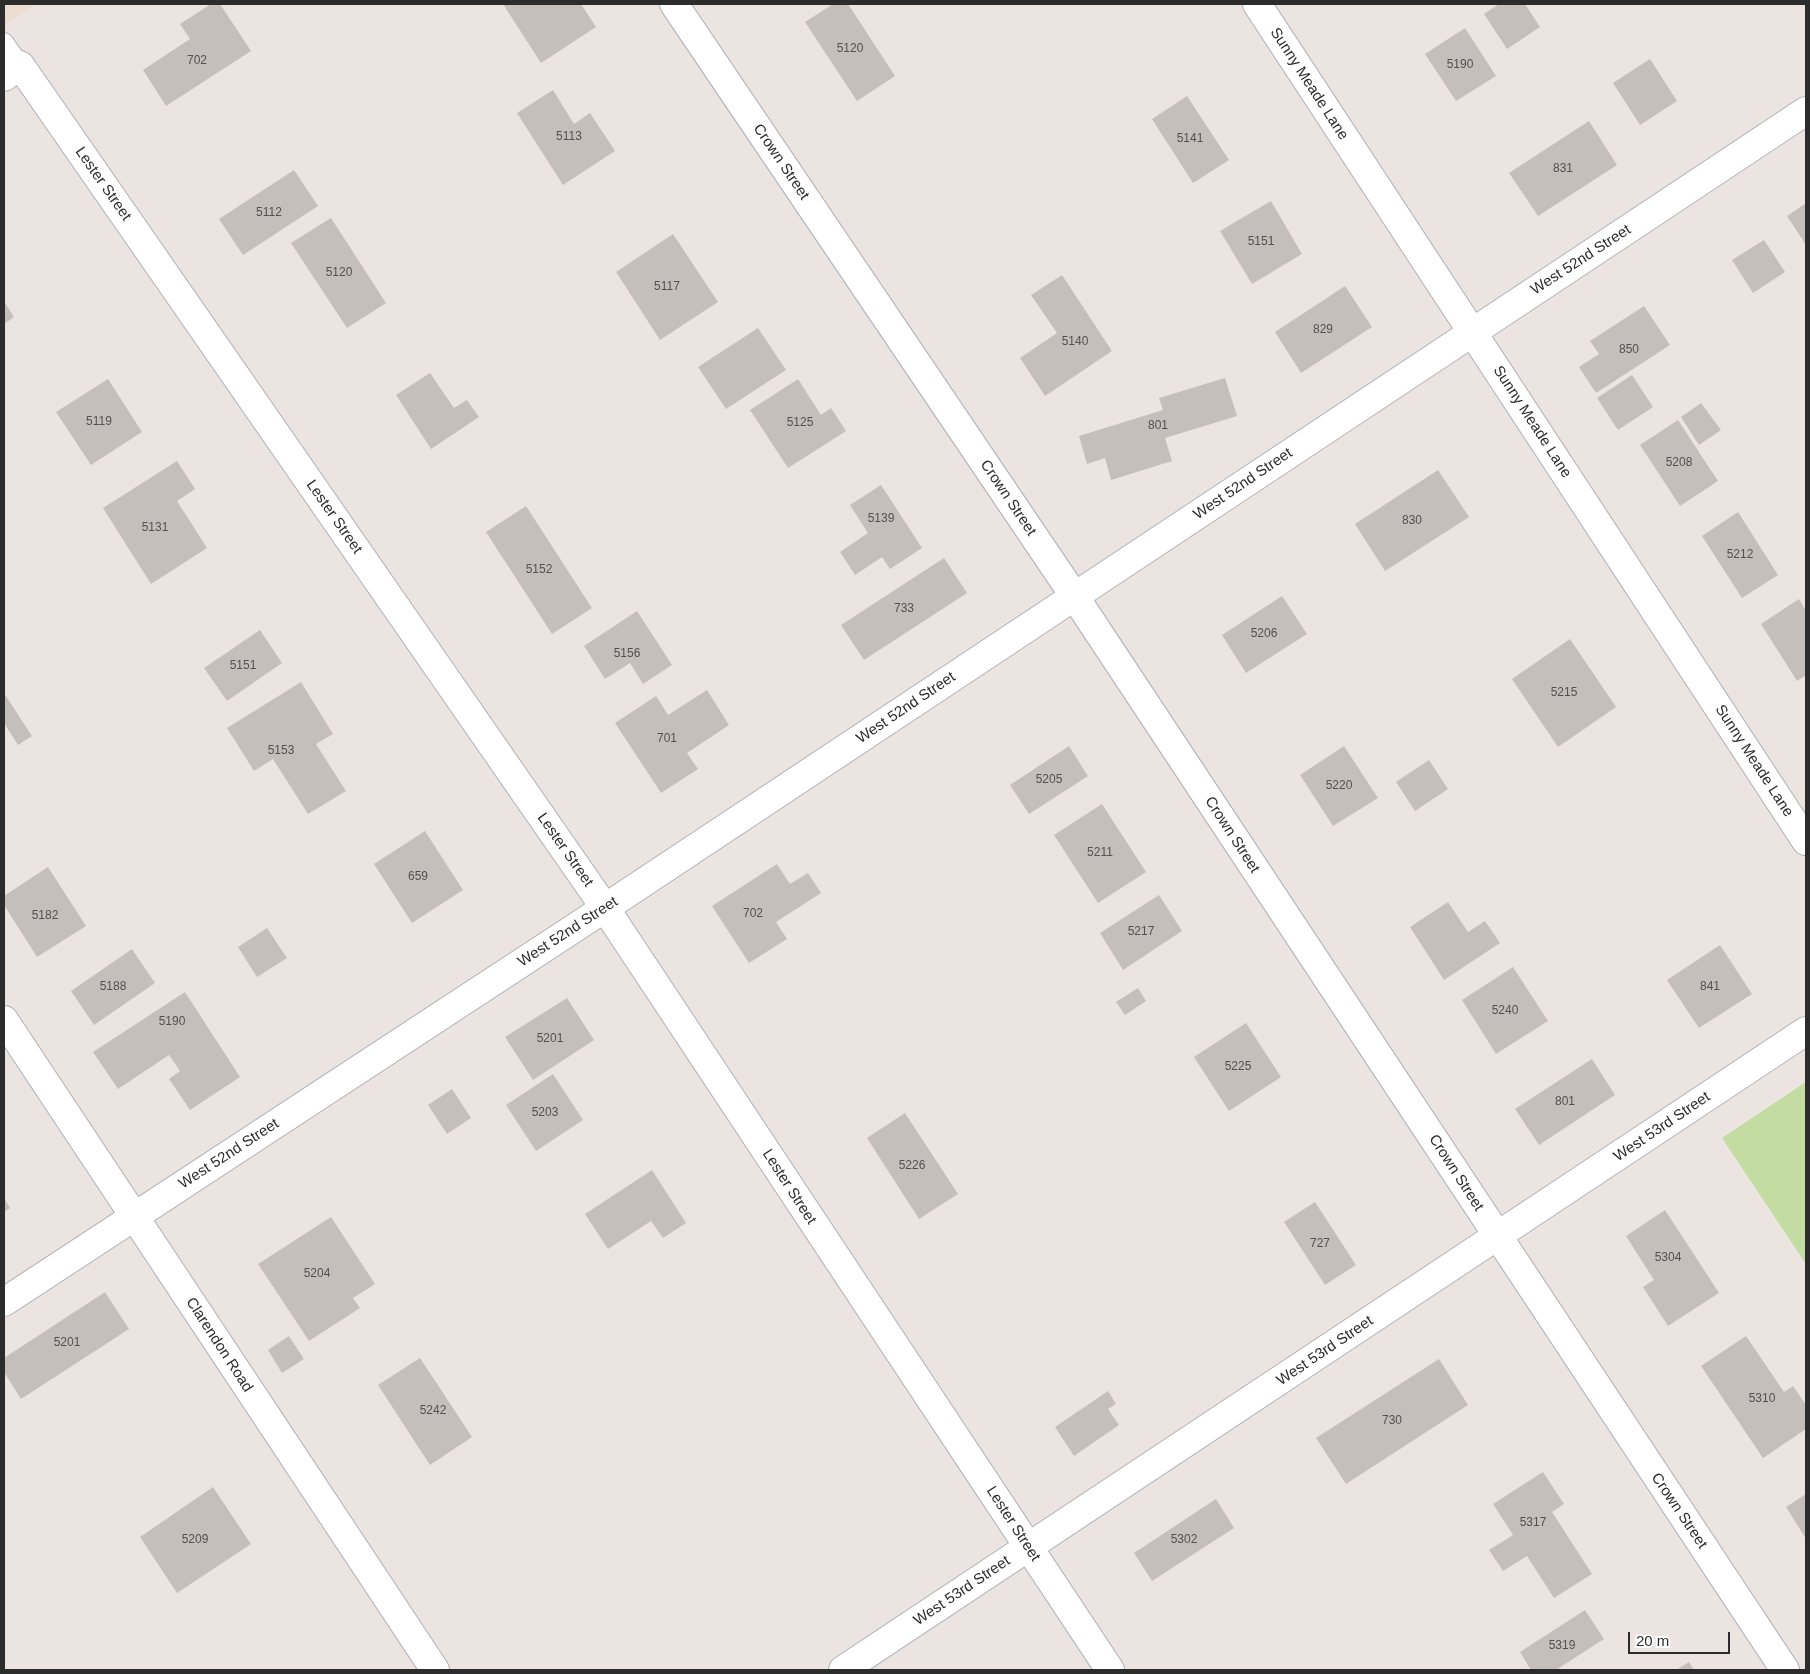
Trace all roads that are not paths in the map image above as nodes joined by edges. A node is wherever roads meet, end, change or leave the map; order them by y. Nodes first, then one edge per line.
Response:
1 (674, 4) edge
2 (1257, 4) edge
3 (4, 42) edge
4 (12, 71) edge
5 (1806, 112) edge
6 (1473, 332) junction
7 (1074, 597) junction
8 (1806, 841) edge
9 (605, 908) junction
10 (4, 1020) edge
11 (1806, 1031) edge
12 (134, 1216) junction
13 (1498, 1236) junction
14 (4, 1302) edge
15 (1028, 1547) junction
16 (435, 1670) edge
17 (843, 1670) edge
18 (1110, 1670) edge
19 (1785, 1670) edge

1 - 7 street, Crown Street
2 - 6 street, Sunny Meade Lane
3 - 4 lane
4 - 9 street, Lester Street
5 - 6 street, West 52nd Street
6 - 7 street, West 52nd Street
6 - 8 street, Sunny Meade Lane
7 - 9 street, West 52nd Street
7 - 13 street, Crown Street
9 - 12 street, West 52nd Street
9 - 15 street, Lester Street
10 - 12 street, Clarendon Road
11 - 13 street, West 53rd Street
12 - 14 street, West 52nd Street
12 - 16 street, Clarendon Road
13 - 15 street, West 53rd Street
13 - 19 street, Crown Street
15 - 17 street, West 53rd Street
15 - 18 street, Lester Street

